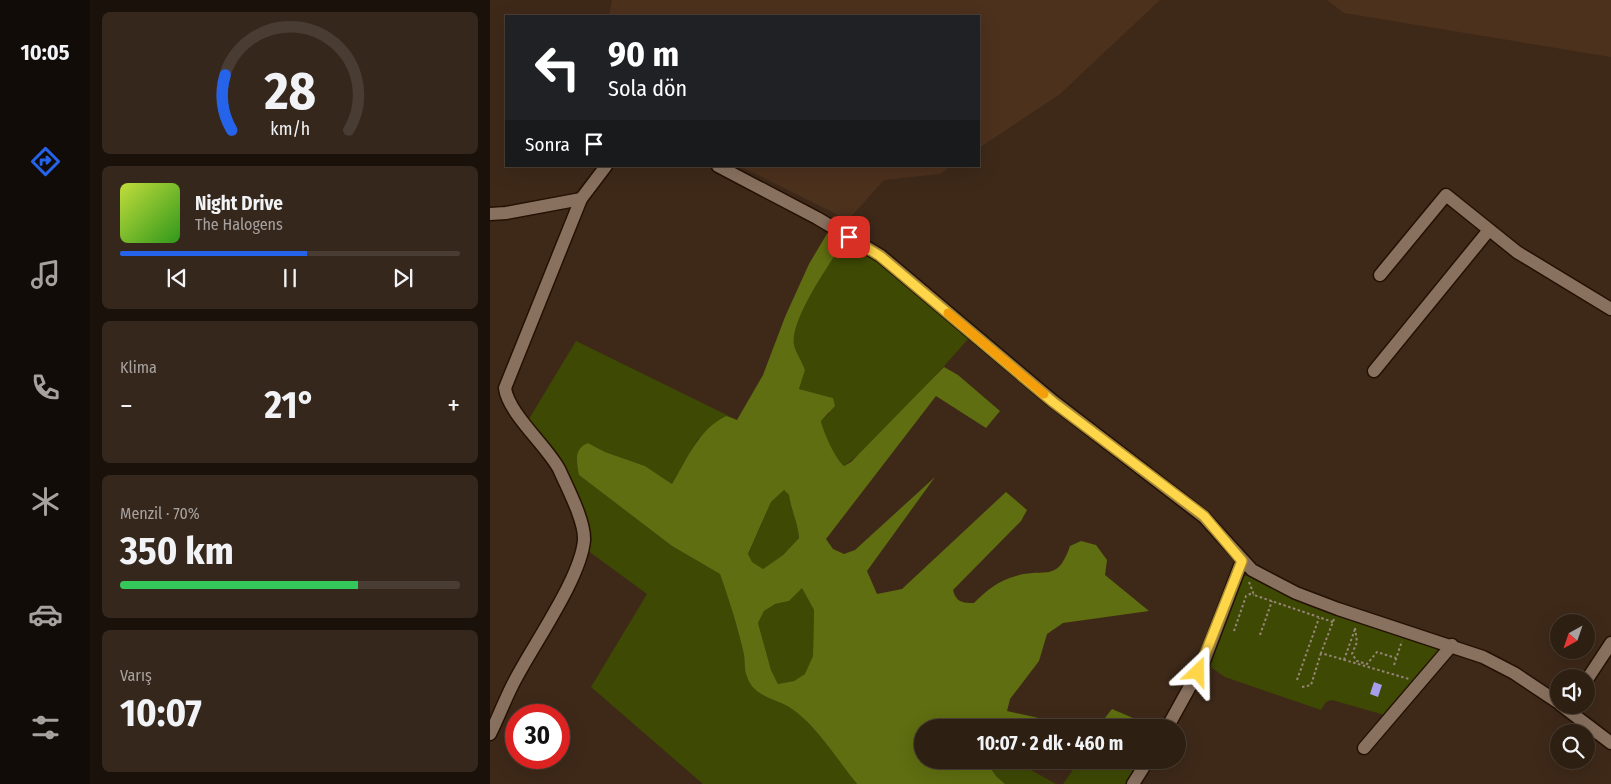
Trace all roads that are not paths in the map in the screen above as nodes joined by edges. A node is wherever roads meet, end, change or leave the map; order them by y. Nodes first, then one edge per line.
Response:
1 (605, 167) edge
2 (720, 167) edge
3 (581, 199) junction
4 (490, 214) edge
5 (1489, 230) junction
6 (1380, 274) dead end
7 (1611, 310) edge
8 (1374, 371) dead end
9 (1242, 561) junction
10 (1611, 643) edge
11 (1452, 645) junction
12 (1594, 669) edge
13 (1550, 696) edge
14 (1575, 714) edge
15 (1172, 719) edge
16 (490, 734) edge
17 (1611, 743) edge
18 (1364, 748) dead end
19 (1143, 769) edge
20 (1134, 784) edge

1 - 3 street
2 - 9 street
3 - 4 street
3 - 16 street
5 - 6 street
5 - 7 street
5 - 8 street
9 - 11 street
9 - 15 street
10 - 12 street
11 - 13 street
11 - 18 street
14 - 17 street
19 - 20 street

